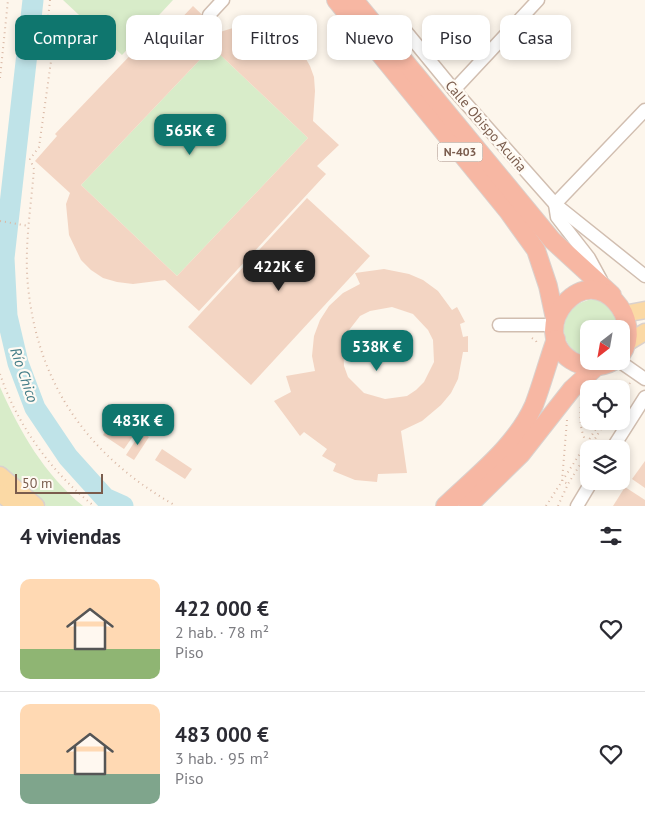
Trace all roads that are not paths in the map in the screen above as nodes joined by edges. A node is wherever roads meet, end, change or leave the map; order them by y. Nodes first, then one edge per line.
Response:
1 (222, 0) edge
2 (336, 0) edge
3 (354, 0) edge
4 (538, 0) edge
5 (209, 15) dead end
6 (412, 40) edge
7 (454, 90) junction
8 (645, 110) edge
9 (555, 204) junction
10 (645, 276) edge
11 (609, 292) junction
12 (637, 312) edge
13 (499, 326) dead end
14 (555, 328) junction
15 (630, 331) edge
16 (645, 332) edge
17 (630, 345) edge
18 (580, 365) edge
19 (630, 369) edge
20 (594, 370) edge
21 (645, 379) edge
22 (645, 397) edge
23 (618, 440) edge
24 (0, 475) edge
25 (586, 490) edge
26 (0, 493) edge
27 (16, 506) edge
28 (36, 506) edge
29 (445, 506) edge
30 (468, 506) edge
31 (576, 506) edge

1 - 5 street
2 - 14 highway, N-403
3 - 11 highway, N-403
4 - 7 street
6 - 7 street, Calle Obispo Acuña
7 - 9 street, Calle Obispo Acuña
8 - 9 street
9 - 10 street, Calle Obispo Acuña
9 - 11 street, Calle Obispo Acuña
11 - 12 highway, N-403
11 - 14 highway
12 - 15 highway, N-403
13 - 14 street
14 - 18 highway, N-403
14 - 29 highway
16 - 17 main road
19 - 21 street
20 - 30 highway
22 - 23 street
24 - 28 main road
25 - 31 street
26 - 27 main road

